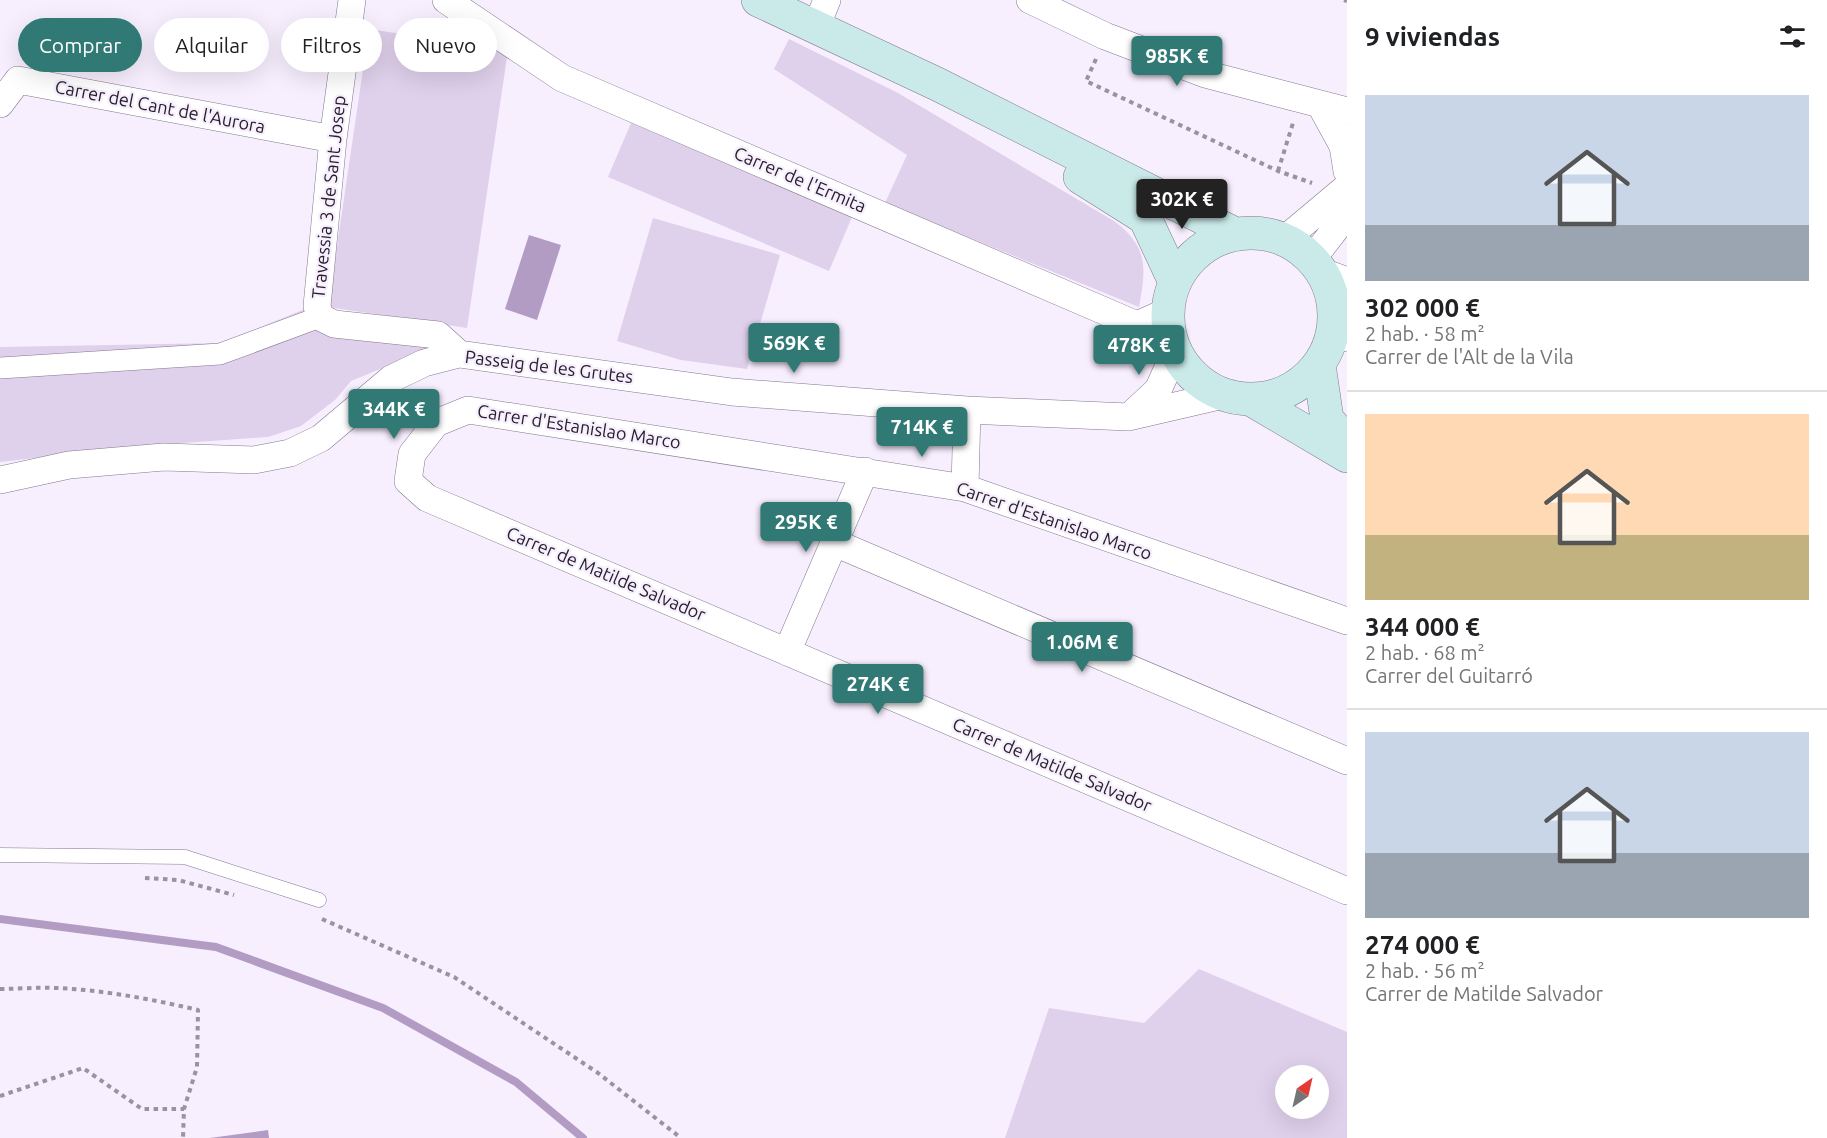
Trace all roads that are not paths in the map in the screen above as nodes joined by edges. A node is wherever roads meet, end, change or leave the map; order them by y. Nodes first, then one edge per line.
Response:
1 (352, 0) edge
2 (446, 0) edge
3 (758, 0) edge
4 (1030, 0) edge
5 (821, 13) edge
6 (937, 84) junction
7 (1310, 102) junction
8 (0, 104) edge
9 (1347, 111) edge
10 (333, 139) junction
11 (1347, 171) edge
12 (1342, 200) edge
13 (1233, 233) junction
14 (1285, 238) junction
15 (1328, 273) edge
16 (1174, 280) junction
17 (1166, 312) junction
18 (320, 317) junction
19 (1340, 335) edge
20 (1175, 352) junction
21 (459, 354) junction
22 (1319, 365) junction
23 (0, 368) edge
24 (1237, 398) junction
25 (967, 410) junction
26 (1128, 417) junction
27 (1347, 442) edge
28 (1347, 456) edge
29 (865, 471) junction
30 (0, 480) edge
31 (965, 488) junction
32 (427, 498) joint
33 (835, 543) junction
34 (1347, 621) edge
35 (788, 652) junction
36 (1347, 761) edge
37 (0, 855) edge
38 (1347, 891) edge
39 (319, 900) dead end

1 - 10 street, Travessia 3 de Sant Josep
2 - 17 street, Carrer de l'Ermita
3 - 5 main road
4 - 7 street
5 - 6 main road
6 - 13 main road
6 - 16 main road
7 - 9 street
7 - 11 street
8 - 10 street, Carrer del Cant de l'Aurora
10 - 18 street, Travessia 3 de Sant Josep
12 - 14 street
12 - 15 street
13 - 14 main road
13 - 16 main road
14 - 15 main road
15 - 19 main road
16 - 17 main road
17 - 20 main road
18 - 21 street, Travessia 3 de Sant Josep
18 - 23 street
19 - 22 main road
20 - 24 main road
20 - 26 street
21 - 25 street, Passeig de les Grutes
21 - 30 street, Passeig de les Grutes
22 - 24 main road
22 - 27 main road
24 - 26 street, Passeig de les Grutes
24 - 28 main road
25 - 26 street, Passeig de les Grutes
25 - 31 street
29 - 31 street, Carrer d'Estanislao Marco
29 - 32 street, Carrer d'Estanislao Marco
29 - 33 street
31 - 34 street, Carrer d'Estanislao Marco
32 - 35 street, Carrer de Matilde Salvador
33 - 35 street
33 - 36 street
35 - 38 street, Carrer de Matilde Salvador
37 - 39 lane

